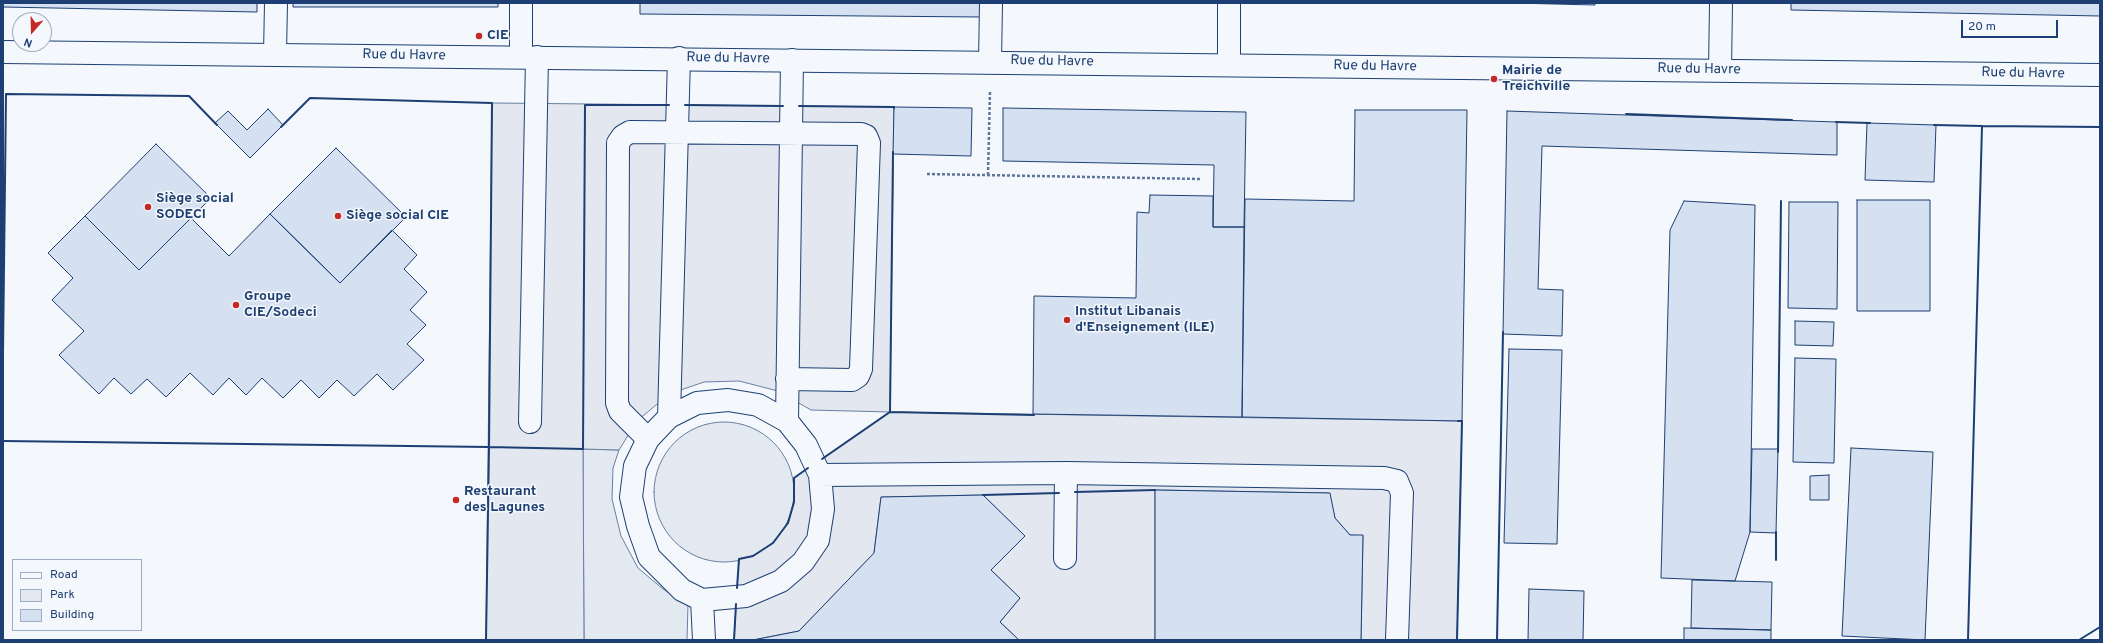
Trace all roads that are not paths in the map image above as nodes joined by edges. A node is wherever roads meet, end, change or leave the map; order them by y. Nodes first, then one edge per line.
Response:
1 (276, 3) edge
2 (521, 3) edge
3 (991, 3) edge
4 (1229, 3) edge
5 (1721, 3) edge
6 (3, 52) edge
7 (275, 54) junction
8 (529, 57) junction
9 (679, 58) junction
10 (792, 60) junction
11 (990, 62) junction
12 (1229, 65) junction
13 (1720, 70) junction
14 (2100, 75) edge
15 (677, 132) junction
16 (791, 134) junction
17 (787, 379) junction
18 (669, 417) junction
19 (787, 421) junction
20 (530, 422) dead end
21 (648, 439) junction
22 (1066, 473) junction
23 (820, 474) junction
24 (1065, 558) dead end
25 (702, 600) junction
26 (704, 640) edge
27 (1397, 640) edge

1 - 7 main road
2 - 8 main road
3 - 11 main road
4 - 12 main road
5 - 13 main road
6 - 7 main road, Rue du Havre
7 - 8 main road, Rue du Havre
8 - 9 main road, Rue du Havre
8 - 20 main road
9 - 10 main road, Rue du Havre
9 - 15 main road
10 - 11 main road, Rue du Havre
10 - 16 main road
11 - 12 main road, Rue du Havre
12 - 13 main road, Rue du Havre
13 - 14 main road, Rue du Havre
15 - 16 main road
15 - 18 main road
15 - 21 main road
16 - 17 main road
16 - 17 main road
17 - 19 main road
18 - 19 main road
18 - 21 main road
19 - 23 main road
21 - 25 main road
22 - 23 main road
22 - 24 main road
22 - 27 main road
23 - 25 main road
25 - 26 main road

